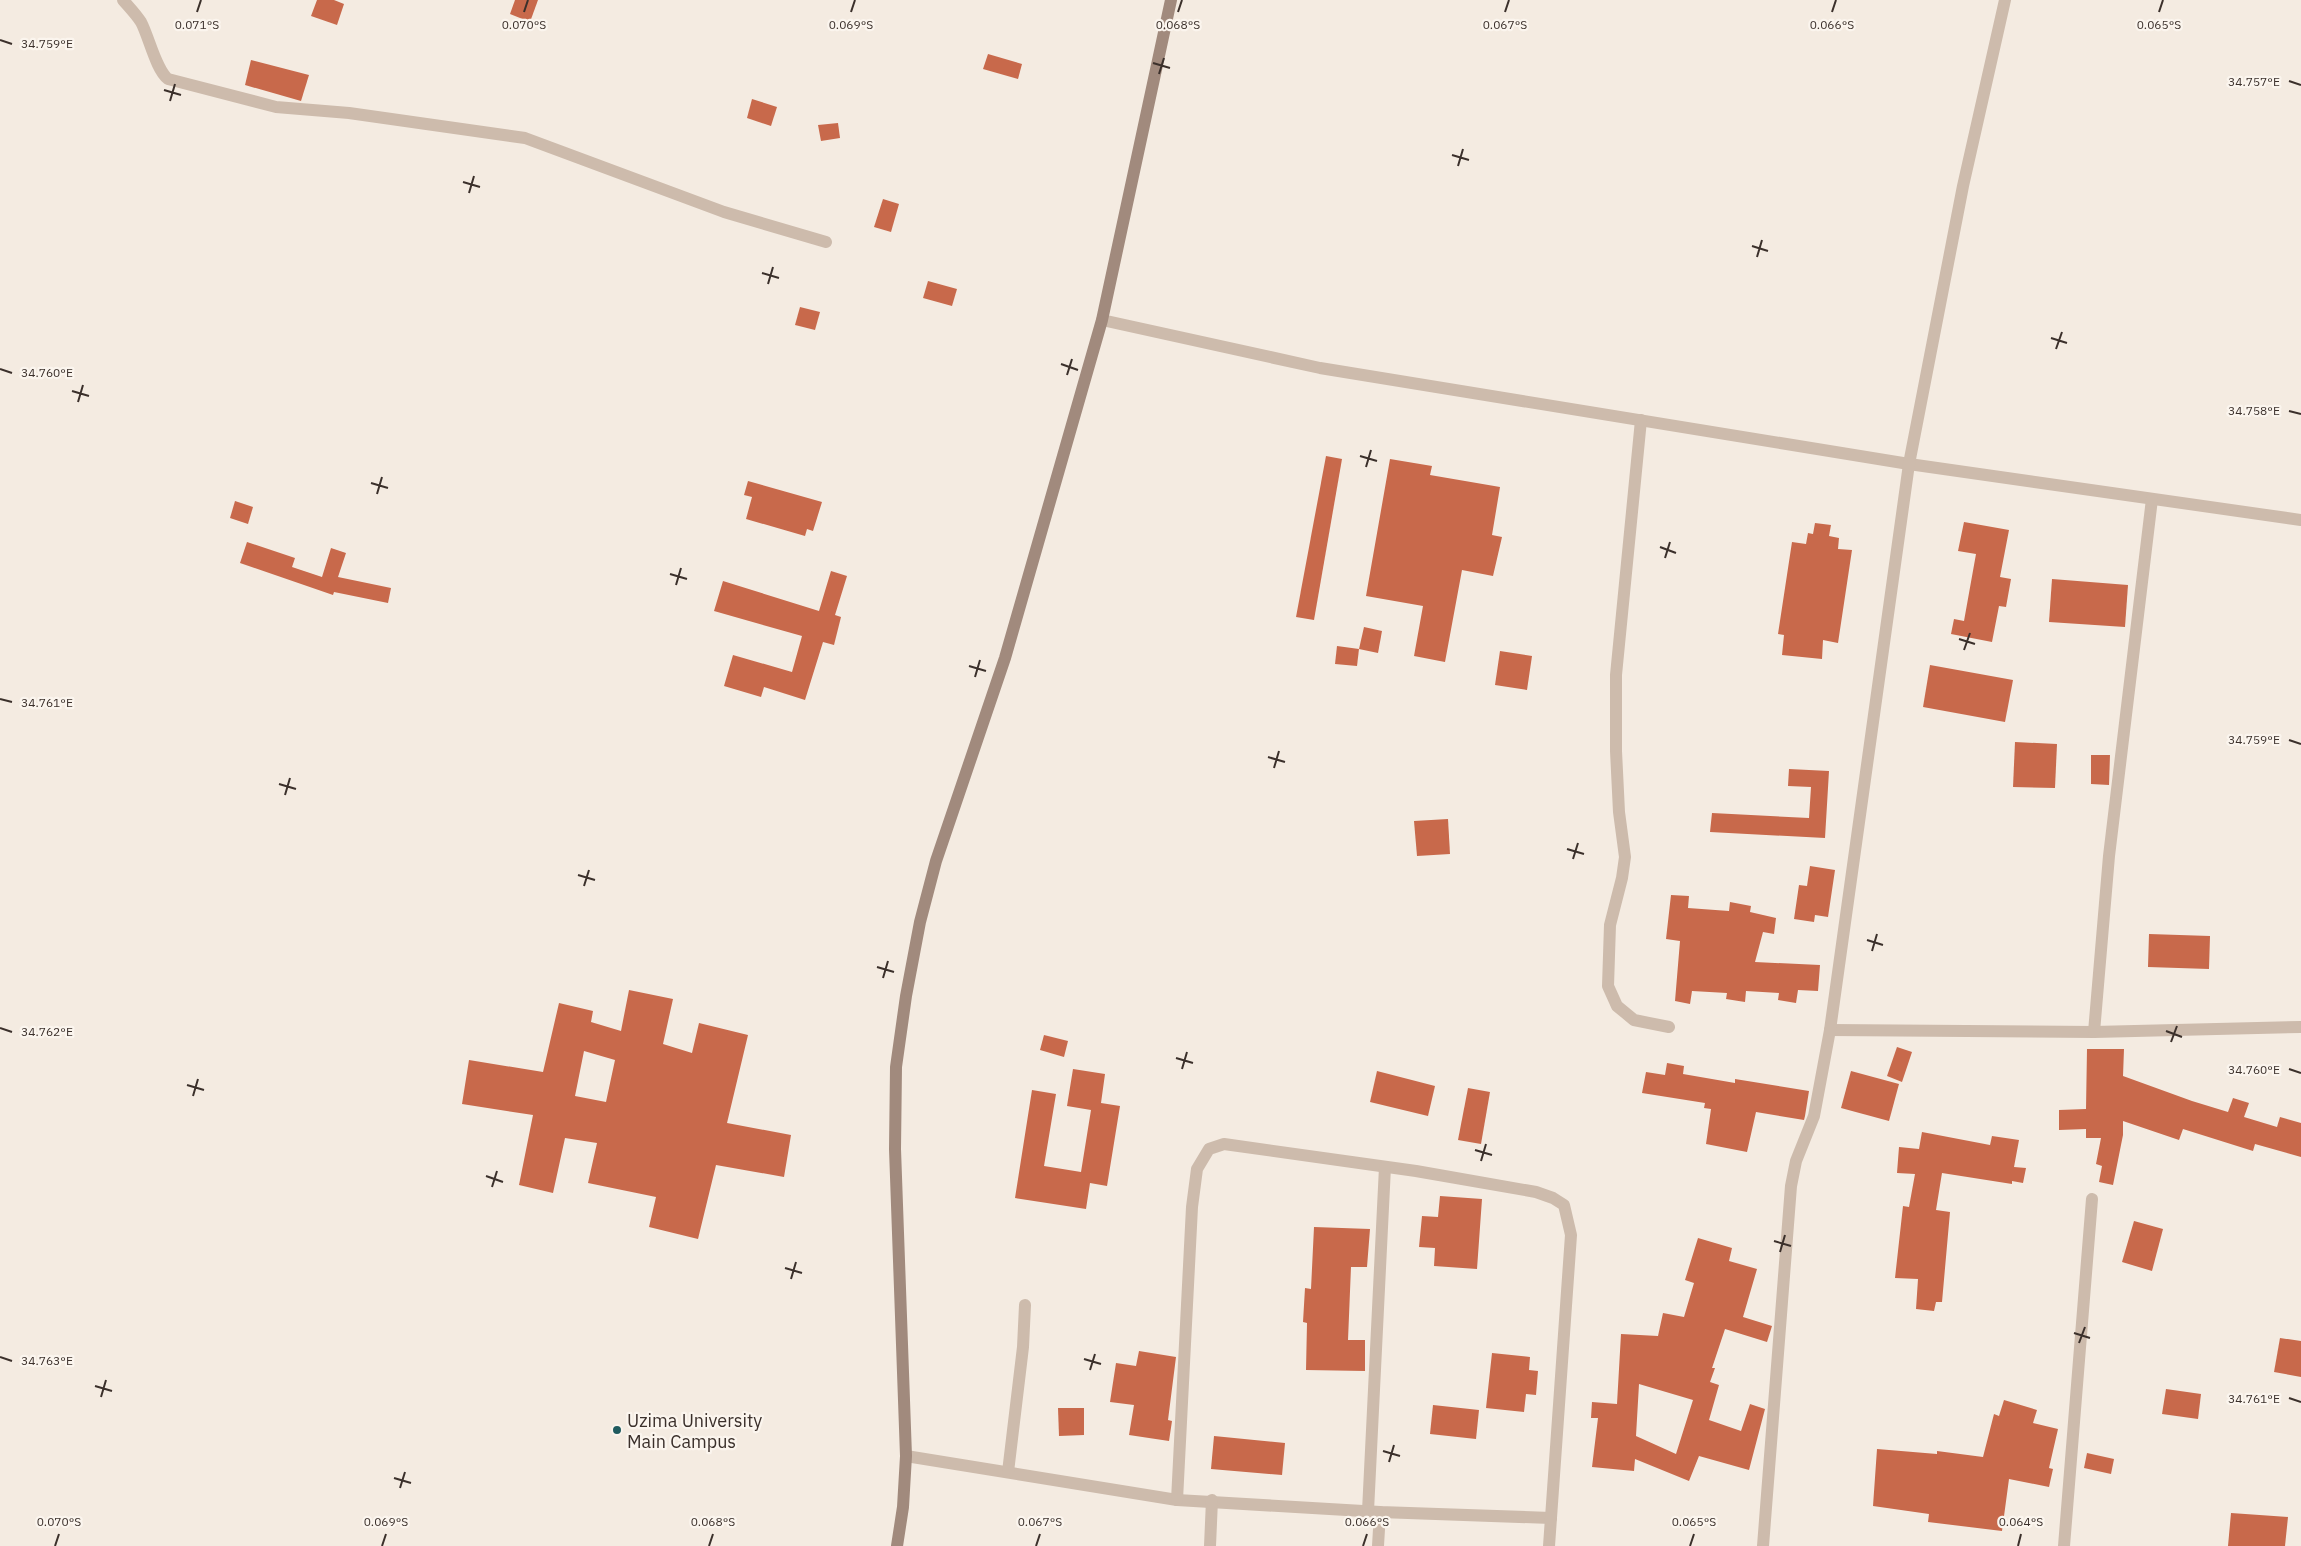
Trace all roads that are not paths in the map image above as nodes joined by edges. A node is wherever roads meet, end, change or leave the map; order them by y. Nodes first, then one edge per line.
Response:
1 (123, 0) edge
2 (1171, 0) edge
3 (2005, 0) edge
4 (826, 242) dead end
5 (1102, 320) junction
6 (1640, 420) junction
7 (1909, 464) junction
8 (2152, 499) junction
9 (2301, 520) edge
10 (1669, 1027) dead end
11 (2301, 1027) edge
12 (1830, 1030) junction
13 (2094, 1032) junction
14 (1385, 1167) junction
15 (2092, 1199) dead end
16 (1025, 1305) dead end
17 (906, 1456) junction
18 (1008, 1472) junction
19 (1177, 1500) junction
20 (1212, 1500) junction
21 (1374, 1511) junction
22 (1551, 1518) junction
23 (897, 1546) edge
24 (1210, 1546) edge
25 (1378, 1546) edge
26 (1549, 1546) edge
27 (1763, 1546) edge
28 (2064, 1546) edge

1 - 4 street
2 - 5 main road
3 - 7 street
5 - 6 street
5 - 17 main road
6 - 7 street
6 - 10 street
7 - 8 street
7 - 12 street
8 - 9 street
8 - 13 street
11 - 13 street
12 - 13 street
12 - 27 street
14 - 19 street
14 - 21 street
14 - 22 street
15 - 28 street
16 - 18 street
17 - 18 street
17 - 23 main road
18 - 19 street
19 - 20 street
20 - 21 street
20 - 24 street
21 - 22 street
21 - 25 street
22 - 26 street

